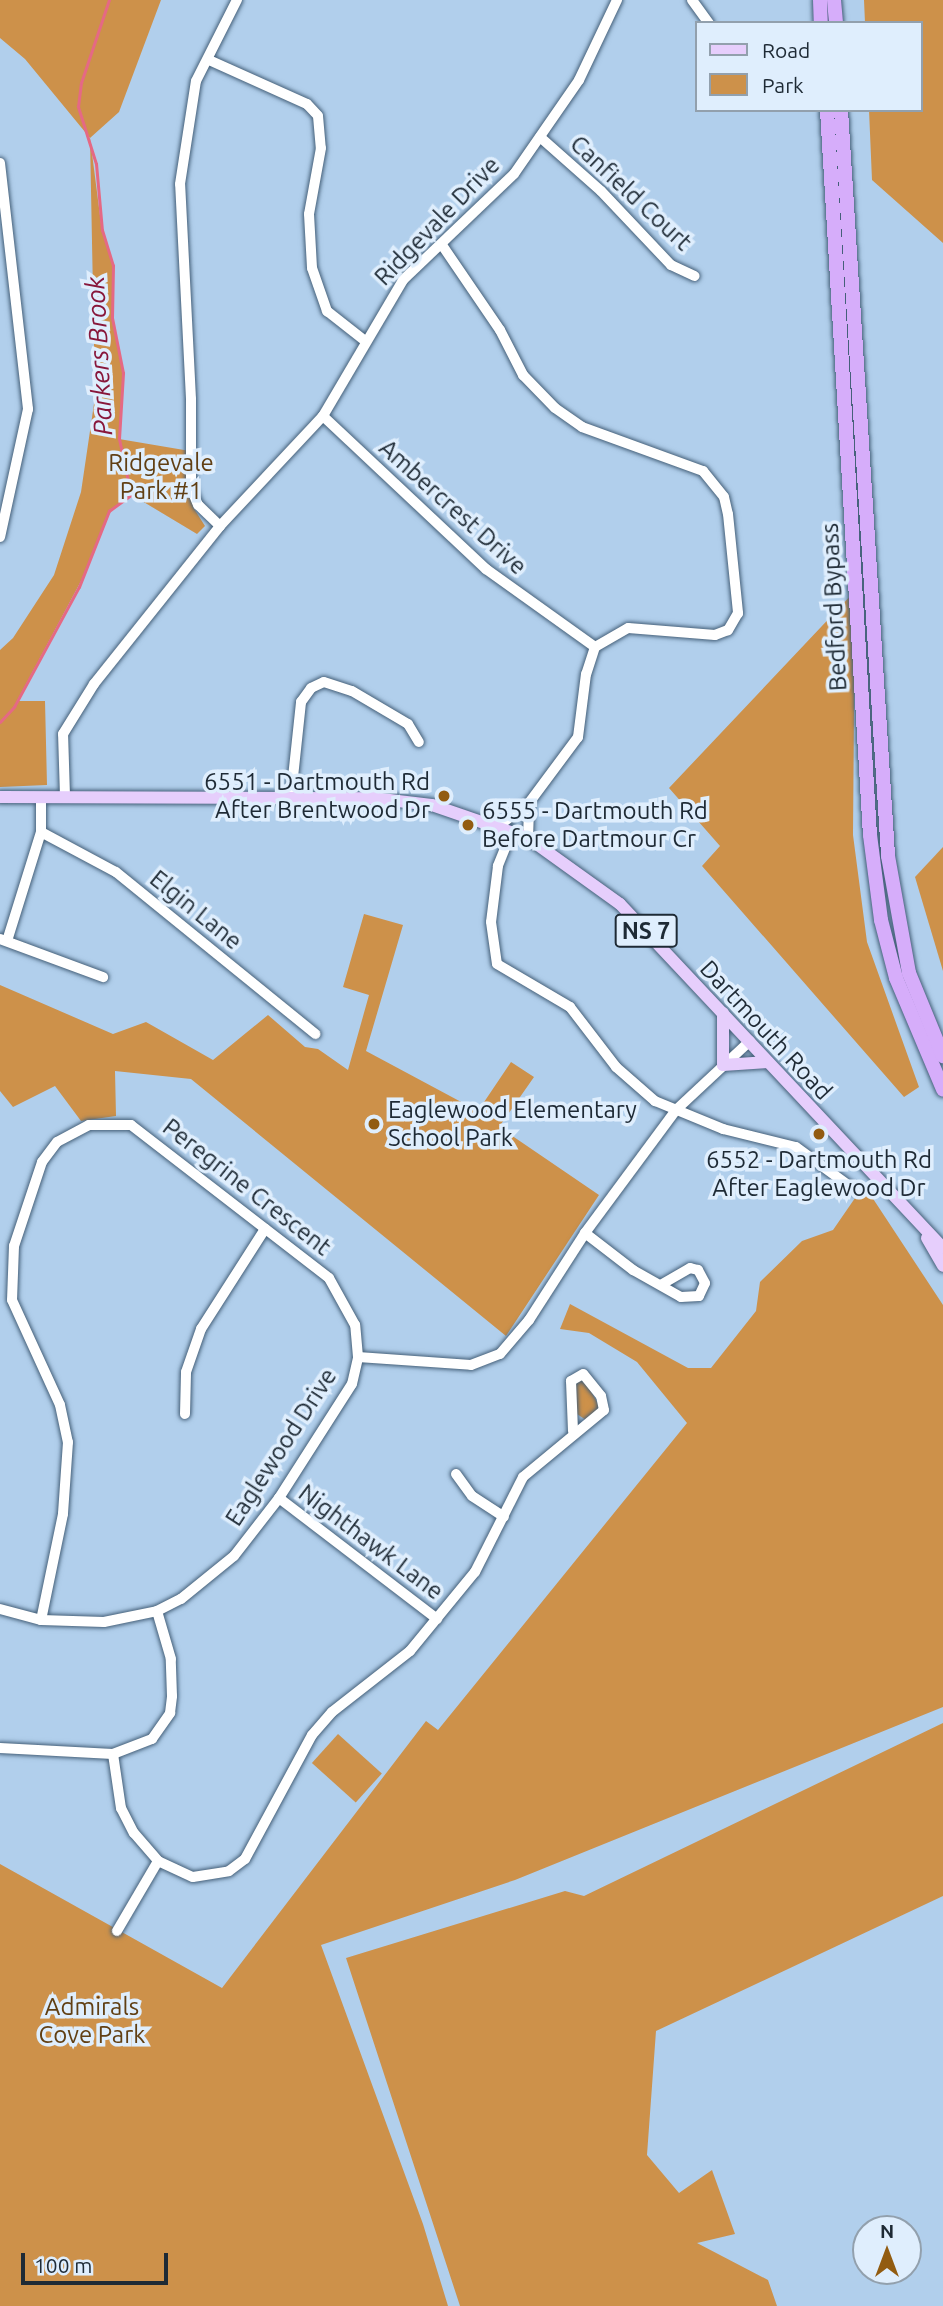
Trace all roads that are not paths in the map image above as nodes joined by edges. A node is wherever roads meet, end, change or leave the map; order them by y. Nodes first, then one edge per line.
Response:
1 (237, 0) edge
2 (617, 0) edge
3 (692, 0) edge
4 (820, 0) edge
5 (834, 0) edge
6 (708, 21) edge
7 (821, 21) edge
8 (836, 21) edge
9 (209, 60) junction
10 (827, 112) edge
11 (841, 112) edge
12 (540, 137) junction
13 (0, 163) edge
14 (442, 245) junction
15 (695, 276) dead end
16 (364, 340) junction
17 (323, 416) junction
18 (220, 526) junction
19 (0, 537) edge
20 (595, 647) junction
21 (419, 742) dead end
22 (65, 796) junction
23 (291, 796) junction
24 (0, 797) edge
25 (41, 797) junction
26 (529, 803) junction
27 (506, 828) junction
28 (41, 832) junction
29 (528, 838) junction
30 (3, 940) edge
31 (103, 977) dead end
32 (723, 1012) junction
33 (315, 1034) dead end
34 (750, 1041) junction
35 (943, 1056) edge
36 (768, 1062) junction
37 (723, 1065) junction
38 (943, 1089) edge
39 (676, 1110) junction
40 (855, 1190) dead end
41 (265, 1228) junction
42 (921, 1228) junction
43 (585, 1233) junction
44 (943, 1248) edge
45 (943, 1266) edge
46 (662, 1284) dead end
47 (358, 1357) junction
48 (185, 1414) dead end
49 (573, 1431) junction
50 (456, 1474) dead end
51 (279, 1498) junction
52 (504, 1517) junction
53 (0, 1609) edge
54 (157, 1611) junction
55 (437, 1619) junction
56 (41, 1620) junction
57 (0, 1748) edge
58 (113, 1754) junction
59 (158, 1861) junction
60 (117, 1931) dead end

1 - 9 street
2 - 12 street, Ridgevale Drive
3 - 6 street
4 - 7 highway
5 - 8 highway
9 - 16 street
9 - 18 street
10 - 38 highway, Bedford Bypass
11 - 35 highway, Bedford Bypass
12 - 14 street, Ridgevale Drive
12 - 15 street, Canfield Court
13 - 19 street
14 - 16 street, Ridgevale Drive
14 - 20 street
16 - 17 street, Ridgevale Drive
17 - 18 street, Ridgevale Drive
17 - 20 street, Ambercrest Drive
18 - 22 street, Ridgevale Drive
20 - 26 street
21 - 23 street
22 - 23 main road, Dartmouth Road / NS 7
22 - 25 main road, Dartmouth Road / NS 7
23 - 27 main road, Dartmouth Road / NS 7
24 - 25 main road, Dartmouth Road / NS 7
25 - 28 street
26 - 27 street
26 - 29 street
27 - 29 main road, Dartmouth Road / NS 7
27 - 39 street
28 - 30 street
28 - 33 street, Elgin Lane
29 - 32 main road, Dartmouth Road / NS 7
30 - 31 street
32 - 34 main road, Dartmouth Road / NS 7
32 - 37 main road
34 - 36 main road, Dartmouth Road / NS 7
34 - 37 street, Eaglewood Drive
36 - 37 main road
36 - 42 main road, Dartmouth Road / NS 7
37 - 39 street, Eaglewood Drive
39 - 40 street
39 - 43 street, Eaglewood Drive
41 - 47 street, Peregrine Crescent
41 - 48 street
41 - 56 street, Peregrine Crescent
42 - 44 main road, Dartmouth Road / NS 7
42 - 45 main road, Dartmouth Road / NS 7
43 - 46 street
43 - 47 street, Eaglewood Drive
47 - 51 street, Eaglewood Drive
49 - 49 street
49 - 52 street
50 - 52 street
51 - 54 street, Eaglewood Drive
51 - 55 street, Nighthawk Lane
52 - 55 street
53 - 56 street, Eaglewood Drive
54 - 56 street, Eaglewood Drive
54 - 58 street
55 - 59 street
57 - 58 street
58 - 59 street
59 - 60 street

